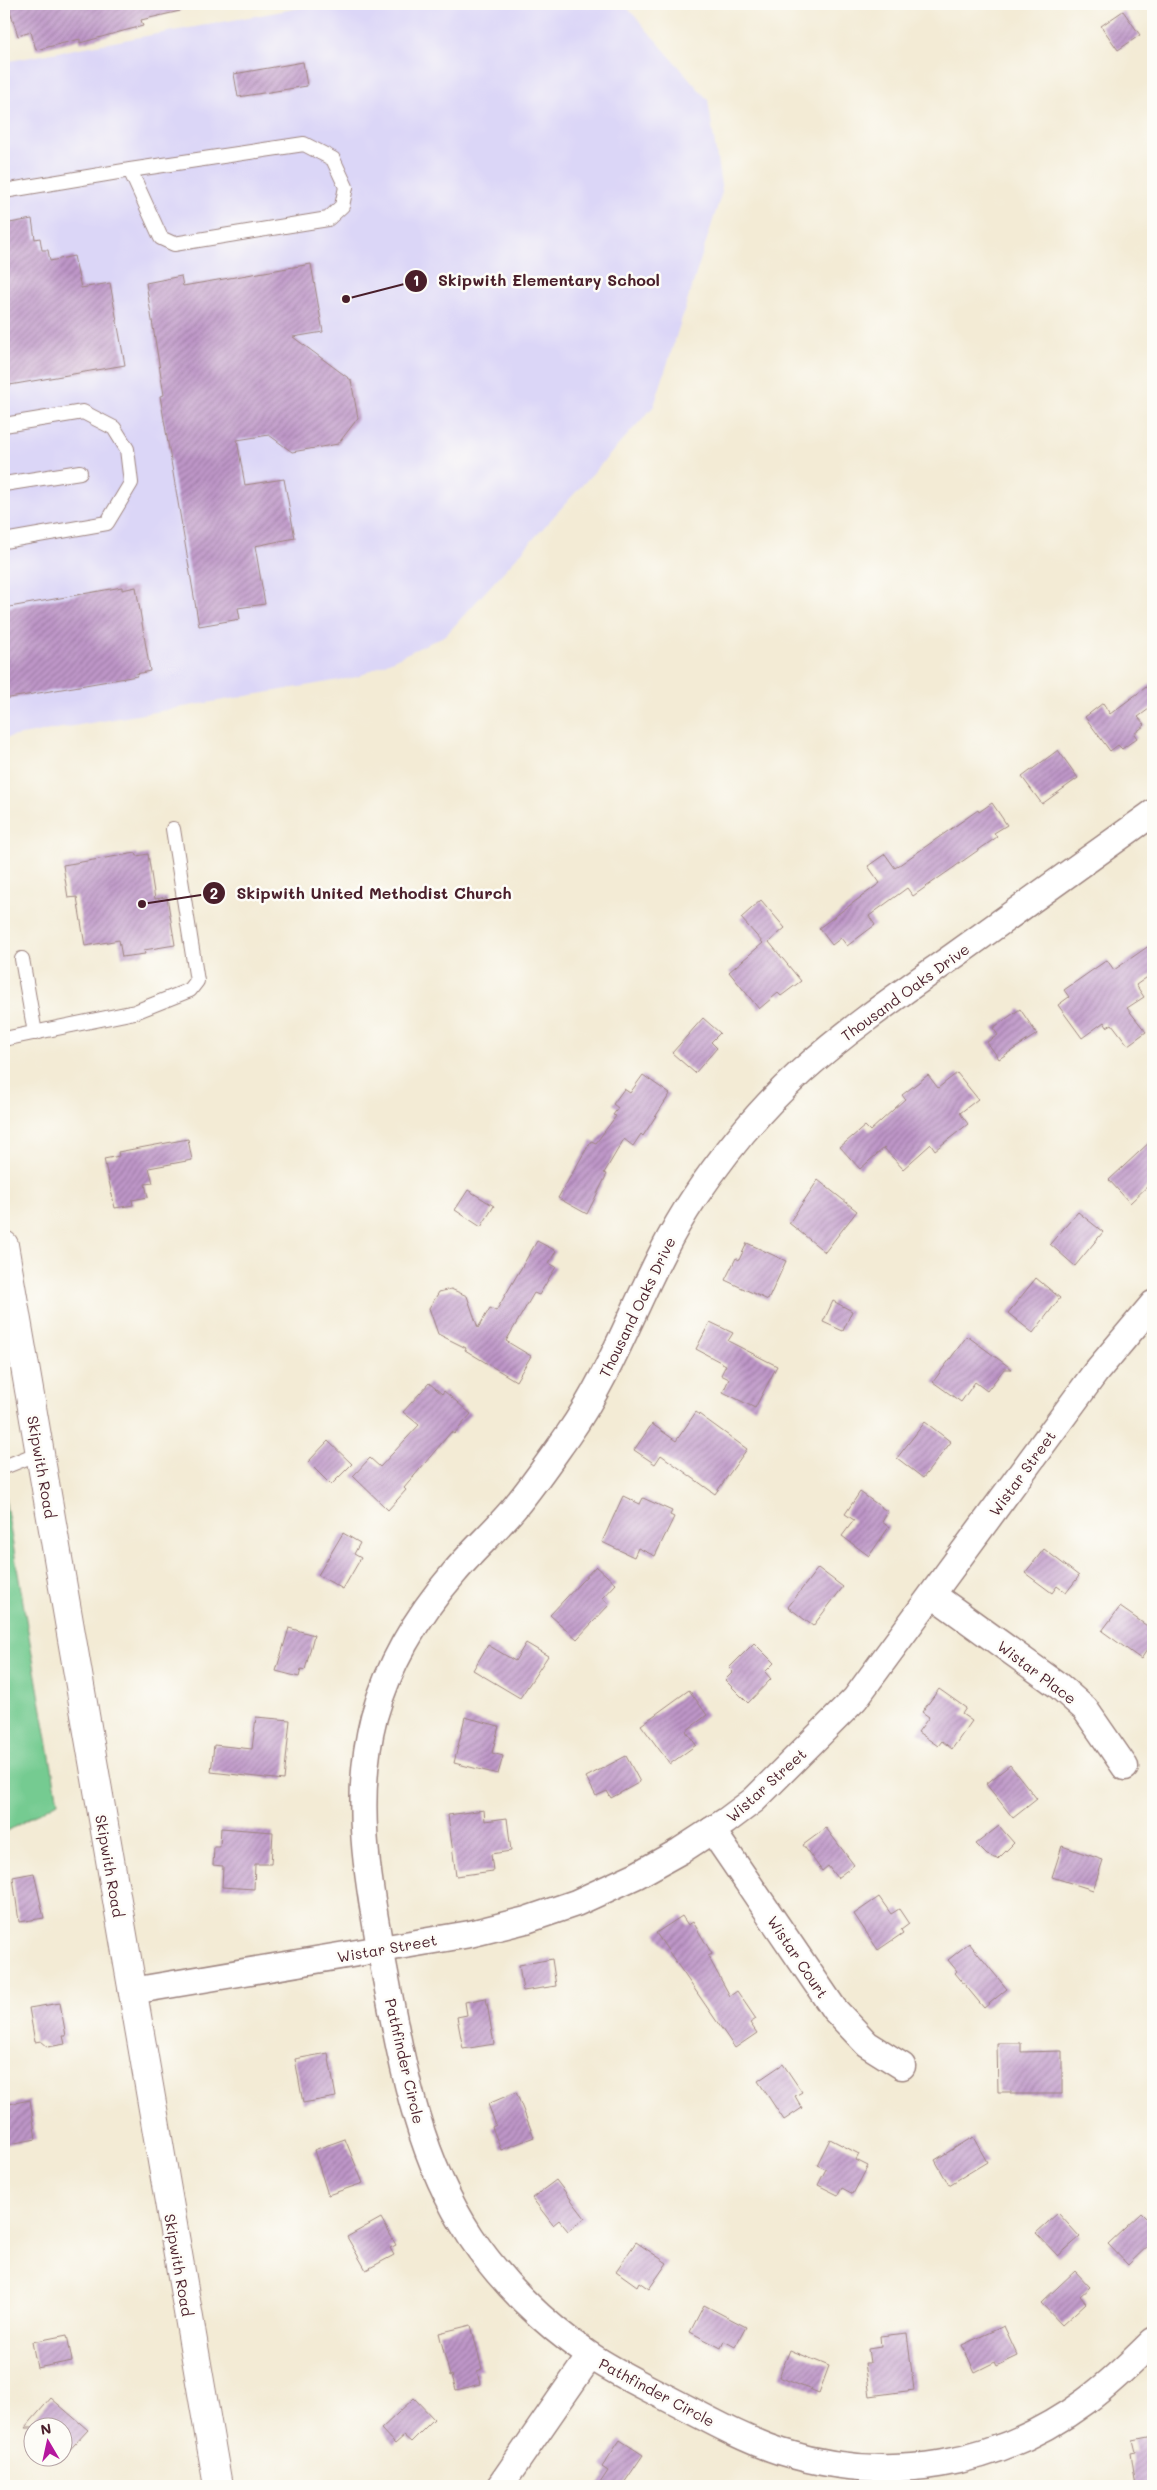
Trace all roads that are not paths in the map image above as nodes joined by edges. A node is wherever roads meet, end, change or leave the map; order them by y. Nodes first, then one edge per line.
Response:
1 (130, 170) junction
2 (4, 192) edge
3 (4, 425) edge
4 (80, 472) dead end
5 (4, 484) edge
6 (4, 541) edge
7 (1153, 813) edge
8 (173, 829) dead end
9 (22, 959) dead end
10 (35, 1033) junction
11 (4, 1039) edge
12 (4, 1245) edge
13 (1153, 1304) edge
14 (39, 1453) junction
15 (4, 1467) edge
16 (933, 1595) junction
17 (1125, 1767) dead end
18 (712, 1830) junction
19 (380, 1949) junction
20 (132, 1991) junction
21 (902, 2066) dead end
22 (1153, 2341) edge
23 (590, 2356) junction
24 (894, 2478) edge
25 (218, 2486) edge
26 (500, 2486) edge

1 - 1 lane
1 - 2 lane
3 - 6 lane
4 - 5 lane
7 - 19 street, Thousand Oaks Drive
8 - 10 lane
9 - 10 lane
10 - 11 lane
12 - 14 main road, Skipwith Road
13 - 16 street, Wistar Street
14 - 15 lane
14 - 20 main road, Skipwith Road
16 - 17 street, Wistar Place
16 - 18 street, Wistar Street
18 - 19 street, Wistar Street
18 - 21 street, Wistar Court
19 - 20 street, Wistar Street
19 - 23 street, Pathfinder Circle
20 - 25 main road, Skipwith Road
22 - 24 street, Pathfinder Circle
23 - 24 street, Pathfinder Circle
23 - 26 street

